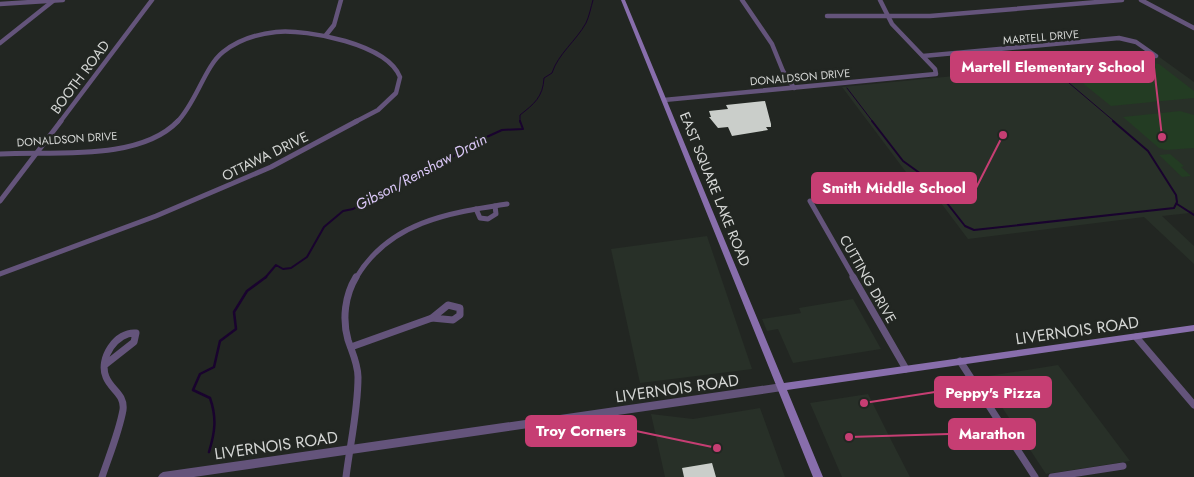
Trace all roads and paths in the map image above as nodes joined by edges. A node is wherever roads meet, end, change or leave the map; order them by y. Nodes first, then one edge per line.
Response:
1 (63, 0) edge
2 (152, 0) edge
3 (341, 0) edge
4 (623, 0) edge
5 (742, 0) edge
6 (880, 0) edge
7 (1122, 0) edge
8 (1141, 0) edge
9 (53, 1) edge
10 (0, 4) edge
11 (827, 16) dead end
12 (887, 16) junction
13 (1194, 28) edge
14 (326, 35) junction
15 (0, 42) edge
16 (922, 56) junction
17 (1156, 56) dead end
18 (794, 88) junction
19 (664, 100) junction
20 (37, 152) junction
21 (0, 154) edge
22 (0, 201) edge
23 (810, 201) dead end
24 (507, 204) dead end
25 (495, 206) junction
26 (476, 209) junction
27 (0, 274) edge
28 (432, 318) dead end
29 (1194, 328) edge
30 (1136, 337) junction
31 (351, 348) junction
32 (960, 362) junction
33 (106, 364) junction
34 (906, 369) junction
35 (782, 387) junction
36 (1194, 405) edge
37 (349, 450) junction
38 (1123, 466) dead end
39 (102, 477) edge
40 (163, 477) edge
41 (346, 477) edge
42 (818, 477) edge
43 (1035, 477) edge
44 (1052, 477) edge

1 - 9 street
2 - 20 street, BOOTH ROAD
3 - 14 street
4 - 19 main road, EAST SQUARE LAKE ROAD
5 - 18 street
6 - 12 street
7 - 12 street
8 - 13 street
9 - 10 street
9 - 15 street
11 - 12 street
12 - 16 street
14 - 20 street, DONALDSON DRIVE
14 - 27 street, OTTAWA DRIVE
16 - 17 street, MARTELL DRIVE
16 - 18 street, DONALDSON DRIVE
18 - 19 street, DONALDSON DRIVE
19 - 35 main road, EAST SQUARE LAKE ROAD
20 - 21 street, DONALDSON DRIVE
20 - 22 street, BOOTH ROAD
23 - 34 street, CUTTING DRIVE
24 - 25 street
25 - 26 street
25 - 26 street
26 - 31 street
28 - 31 street
29 - 30 main road, LIVERNOIS ROAD
30 - 32 main road, LIVERNOIS ROAD
30 - 36 street
31 - 37 street
32 - 34 main road, LIVERNOIS ROAD
32 - 43 street
33 - 33 street
33 - 39 street
34 - 35 main road, LIVERNOIS ROAD
35 - 37 street, LIVERNOIS ROAD
35 - 42 main road, EAST SQUARE LAKE ROAD
37 - 40 street, LIVERNOIS ROAD
37 - 41 street
38 - 44 street

